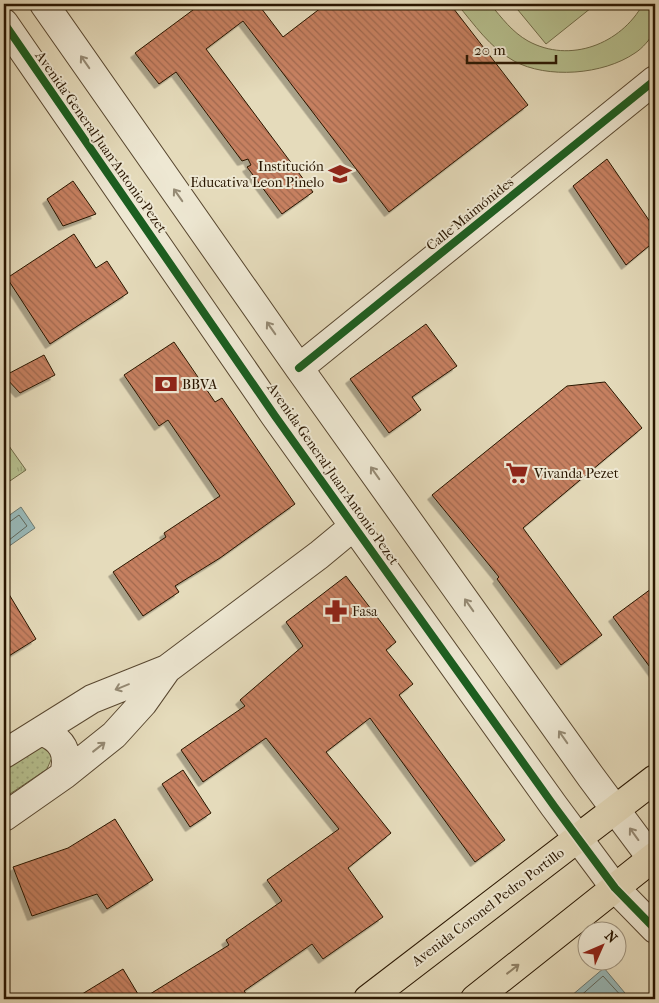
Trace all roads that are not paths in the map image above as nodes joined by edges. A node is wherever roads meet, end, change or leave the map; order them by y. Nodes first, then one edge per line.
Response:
1 (44, 4) edge
2 (4, 23) edge
3 (655, 80) edge
4 (299, 368) junction
5 (354, 526) junction
6 (167, 670) junction
7 (41, 731) junction
8 (4, 754) edge
9 (64, 775) junction
10 (655, 780) edge
11 (616, 810) junction
12 (4, 818) edge
13 (578, 839) junction
14 (654, 859) edge
15 (615, 888) junction
16 (655, 929) edge
17 (368, 999) edge
18 (474, 999) edge

4 -> 1 street
2 - 5 street, Avenida General Juan Antonio Pezet
3 - 4 street, Calle Maimónides
11 -> 4 street
5 - 6 street
5 - 13 street, Avenida General Juan Antonio Pezet
6 -> 7 street
9 -> 6 street
7 - 8 street
7 - 9 street
9 - 12 street
10 - 11 main road, Avenida Coronel Pedro Portillo
11 - 13 main road, Avenida Coronel Pedro Portillo
14 -> 11 street
13 - 15 street, Avenida General Juan Antonio Pezet
13 - 17 main road, Avenida Coronel Pedro Portillo
14 - 15 main road
15 - 16 street, Avenida General Juan Antonio Pezet
18 -> 15 main road

